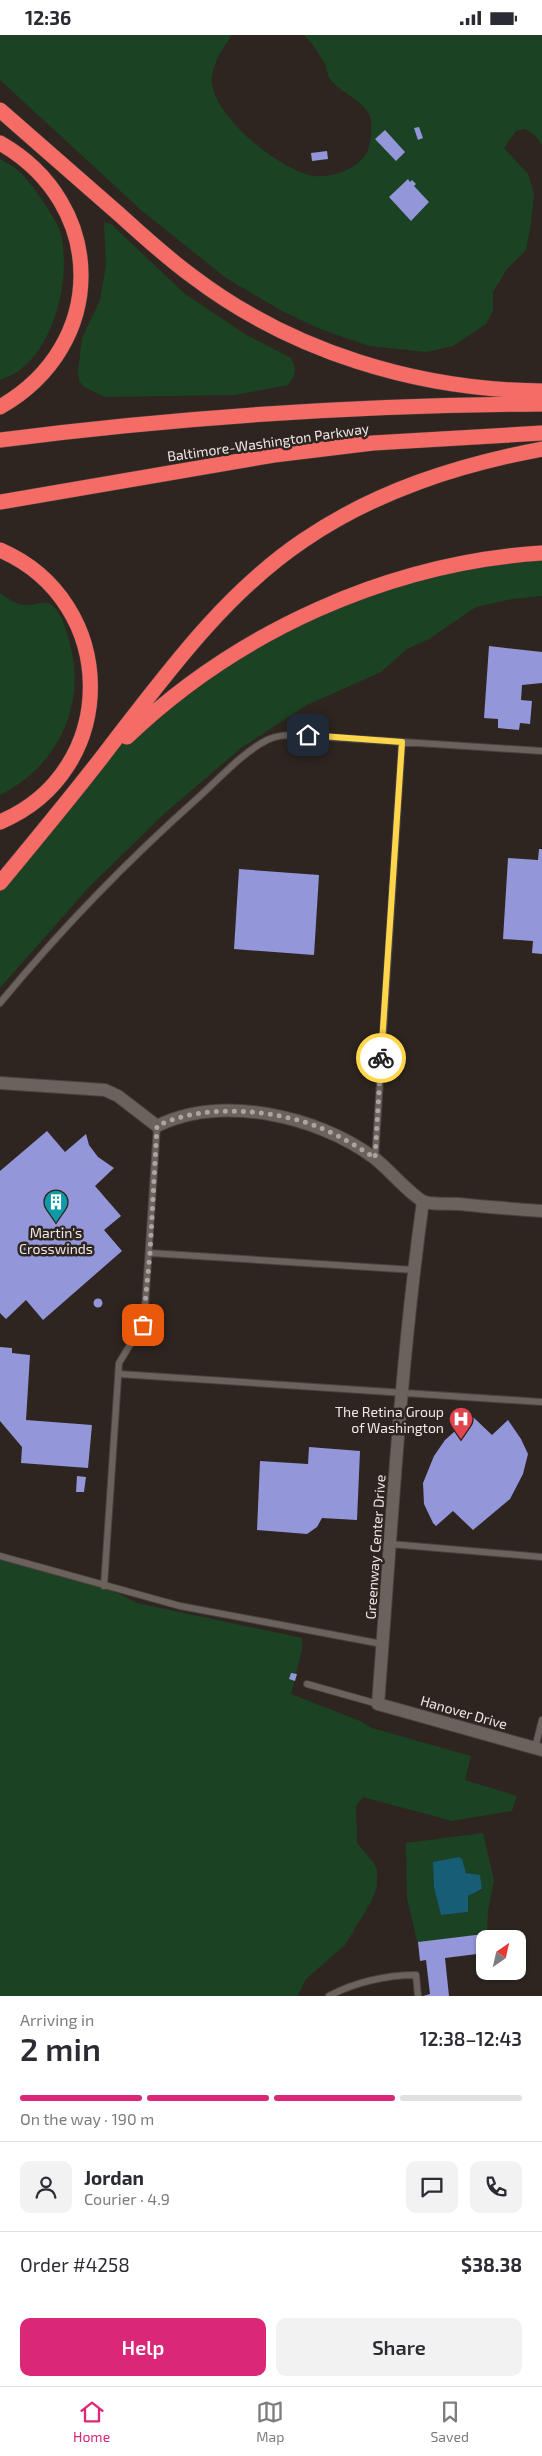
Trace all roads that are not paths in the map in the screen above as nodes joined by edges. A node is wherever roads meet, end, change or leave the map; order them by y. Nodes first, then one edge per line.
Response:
1 (0, 110) edge
2 (0, 143) edge
3 (542, 391) edge
4 (542, 404) edge
5 (0, 407) edge
6 (542, 433) edge
7 (0, 440) edge
8 (542, 449) edge
9 (0, 502) edge
10 (0, 550) edge
11 (542, 553) edge
12 (402, 742) junction
13 (542, 751) edge
14 (90, 773) junction
15 (0, 822) edge
16 (0, 883) edge
17 (0, 1003) edge
18 (0, 1083) edge
19 (157, 1126) junction
20 (375, 1158) junction
21 (423, 1201) junction
22 (542, 1211) edge
23 (150, 1253) junction
24 (414, 1271) junction
25 (119, 1373) junction
26 (402, 1392) junction
27 (542, 1402) edge
28 (390, 1544) junction
29 (0, 1556) edge
30 (542, 1557) edge
31 (104, 1586) junction
32 (382, 1644) junction
33 (307, 1684) dead end
34 (378, 1704) junction
35 (542, 1720) edge
36 (538, 1749) edge
37 (329, 1996) edge
38 (418, 1996) edge

1 - 3 highway
2 - 5 highway
4 - 7 highway, Baltimore-Washington Parkway
6 - 9 highway, Baltimore-Washington Parkway
8 - 14 highway
10 - 15 highway
11 - 14 highway
12 - 13 lane
12 - 17 lane
12 - 20 lane
14 - 16 highway
18 - 19 street
19 - 20 street
19 - 23 lane
20 - 21 street
21 - 22 street
21 - 24 street, Greenway Center Drive
23 - 24 lane
23 - 25 lane
24 - 26 street, Greenway Center Drive
25 - 26 lane
25 - 31 lane
26 - 27 lane
26 - 28 street, Greenway Center Drive
28 - 30 lane
28 - 32 street, Greenway Center Drive
29 - 31 lane
31 - 32 lane
32 - 34 street, Greenway Center Drive
33 - 34 lane
34 - 36 street, Hanover Drive
35 - 36 lane
37 - 38 lane

